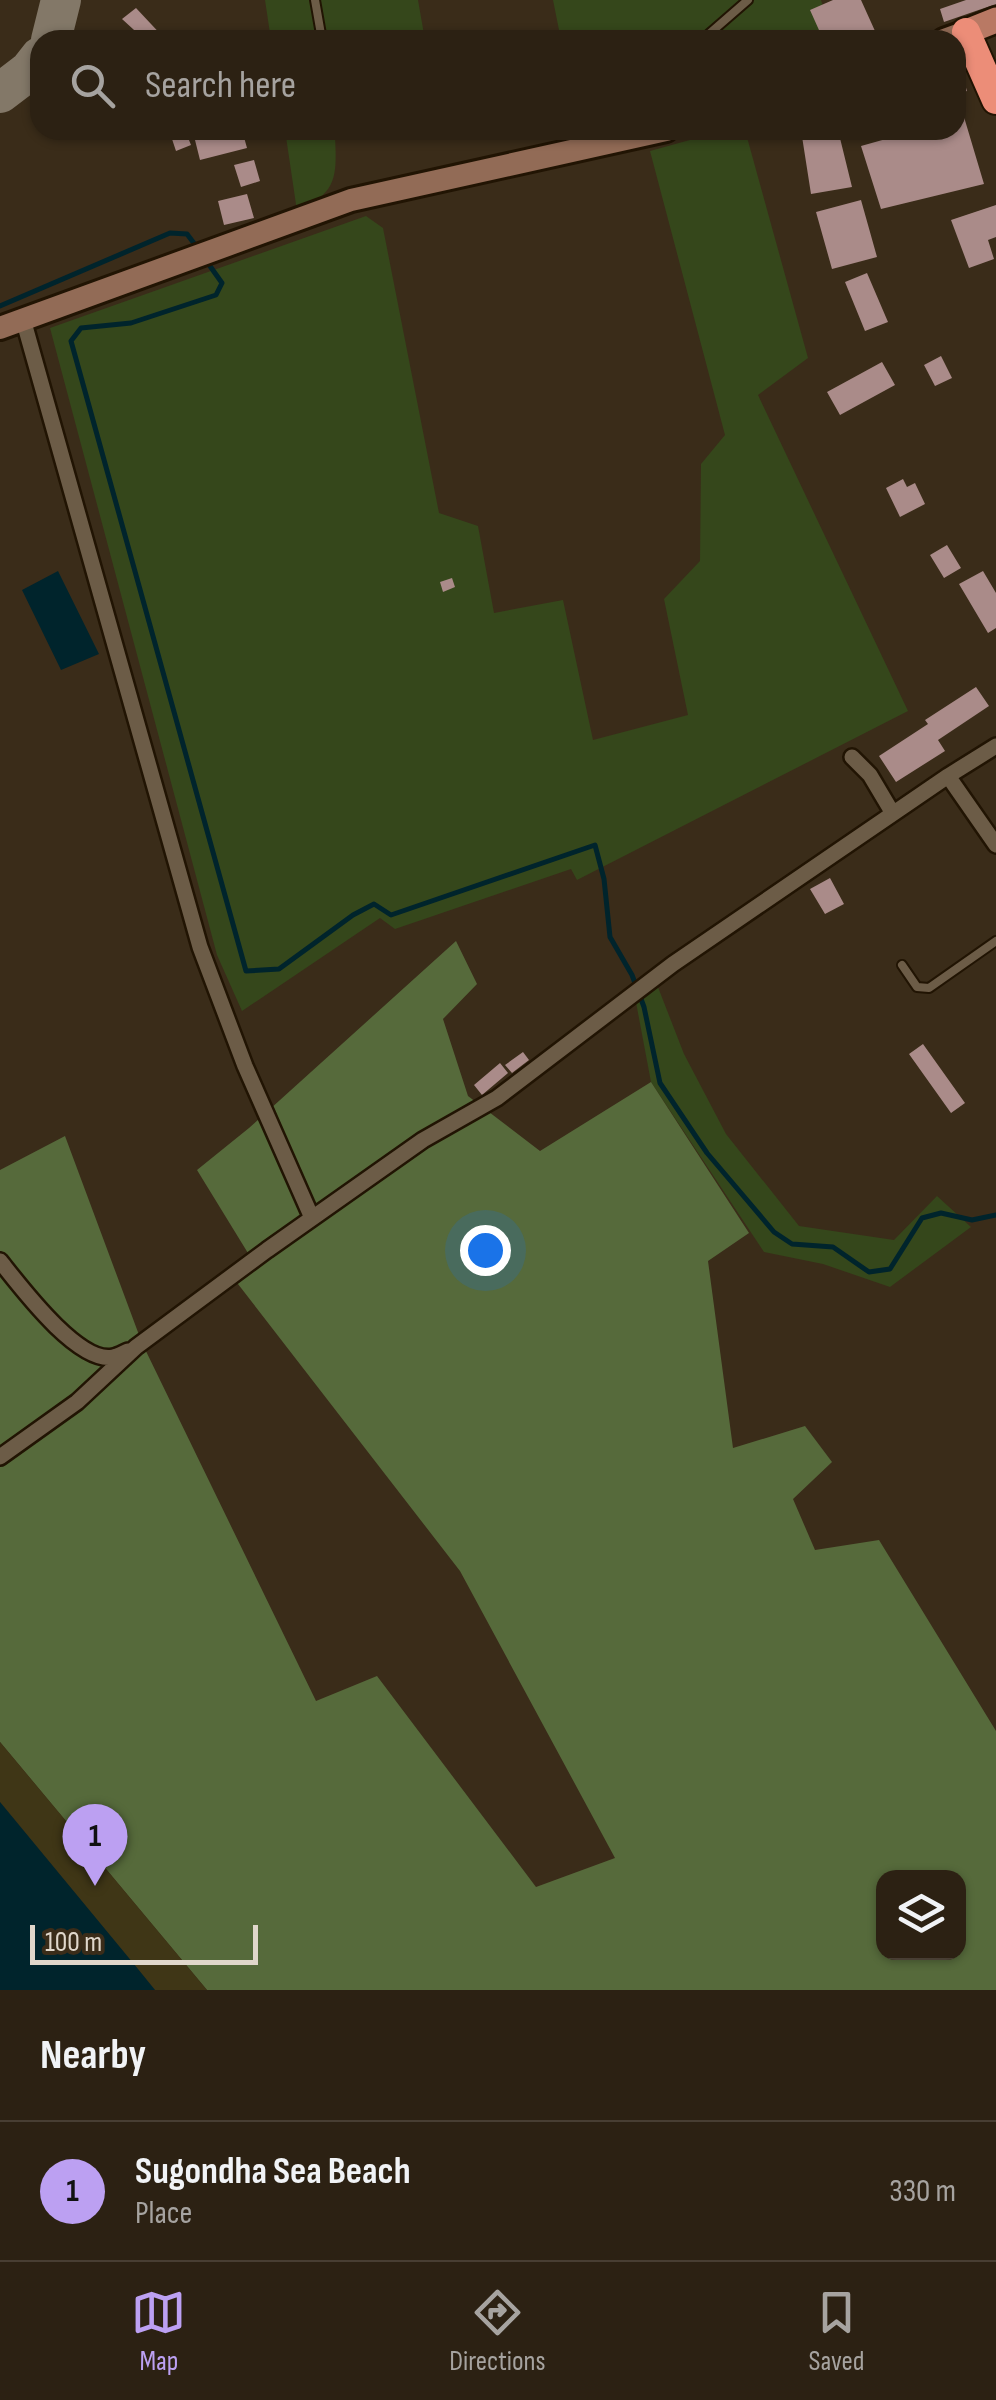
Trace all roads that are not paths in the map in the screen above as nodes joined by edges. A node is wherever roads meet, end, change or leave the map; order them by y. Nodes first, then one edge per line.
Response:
1 (315, 0) edge
2 (748, 0) edge
3 (996, 20) edge
4 (320, 30) edge
5 (714, 30) edge
6 (966, 32) edge
7 (966, 53) edge
8 (996, 100) edge
9 (621, 140) edge
10 (23, 320) junction
11 (0, 328) edge
12 (996, 746) edge
13 (852, 758) dead end
14 (948, 776) junction
15 (892, 812) junction
16 (996, 845) edge
17 (996, 941) edge
18 (902, 966) dead end
19 (312, 1218) junction
20 (0, 1262) edge
21 (136, 1347) junction
22 (0, 1457) edge

1 - 4 lane
2 - 5 lane
3 - 6 main road
7 - 8 highway
9 - 10 street
10 - 11 street
10 - 19 street
12 - 14 street
13 - 15 street
14 - 15 street
14 - 16 street
15 - 19 street
17 - 18 lane
19 - 21 street
20 - 21 street
21 - 22 street

